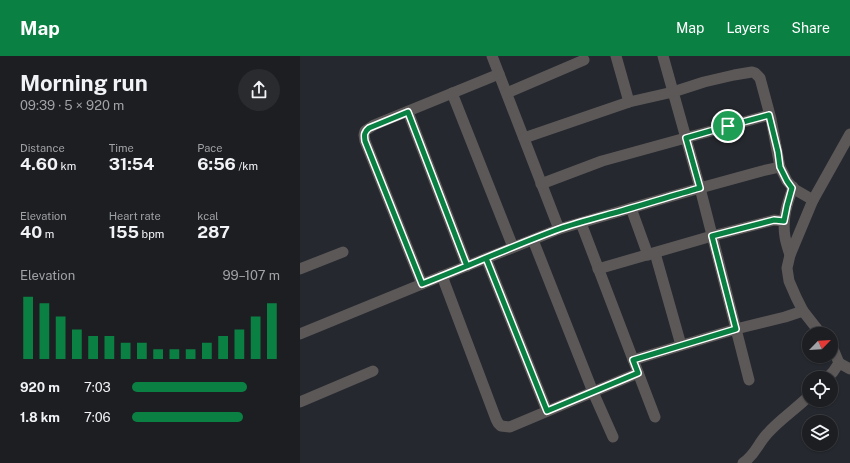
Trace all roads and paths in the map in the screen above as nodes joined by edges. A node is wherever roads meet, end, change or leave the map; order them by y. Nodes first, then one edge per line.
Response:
1 (492, 56) edge
2 (616, 56) edge
3 (663, 56) edge
4 (584, 60) dead end
5 (499, 74) junction
6 (673, 92) junction
7 (452, 93) junction
8 (507, 93) junction
9 (629, 102) junction
10 (408, 112) junction
11 (769, 115) junction
12 (850, 134) edge
13 (524, 138) junction
14 (686, 138) junction
15 (780, 167) junction
16 (541, 184) junction
17 (700, 188) junction
18 (792, 188) junction
19 (813, 200) junction
20 (631, 208) junction
21 (784, 221) junction
22 (581, 223) junction
23 (559, 229) junction
24 (712, 236) junction
25 (533, 240) junction
26 (513, 247) junction
27 (343, 252) dead end
28 (652, 254) junction
29 (790, 255) junction
30 (486, 258) junction
31 (467, 266) junction
32 (300, 269) edge
33 (598, 269) junction
34 (442, 276) junction
35 (422, 284) junction
36 (804, 311) junction
37 (816, 327) edge
38 (736, 329) junction
39 (300, 334) edge
40 (681, 346) junction
41 (633, 360) junction
42 (839, 363) joint
43 (850, 369) edge
44 (373, 371) dead end
45 (834, 371) edge
46 (638, 373) junction
47 (749, 380) dead end
48 (593, 392) junction
49 (300, 402) edge
50 (802, 402) edge
51 (547, 411) junction
52 (655, 417) dead end
53 (613, 437) dead end
54 (743, 463) edge

1 - 5 street
2 - 9 street
3 - 6 street
4 - 8 street
5 - 7 street
5 - 8 street
6 - 9 street
6 - 11 street
6 - 14 street
7 - 10 street
7 - 26 street
8 - 13 street
9 - 13 street
10 - 31 street
10 - 35 street
11 - 14 street
11 - 15 street
12 - 19 street
13 - 16 street
14 - 16 street
14 - 17 street
15 - 17 street
15 - 18 street
16 - 23 street
17 - 20 street
17 - 24 street
18 - 19 street
18 - 21 street
19 - 29 street
20 - 22 street
20 - 28 street
21 - 24 street
21 - 29 street
22 - 23 street
22 - 33 street
23 - 25 street
24 - 28 street
24 - 38 street
25 - 26 street
25 - 48 street
26 - 30 street
27 - 32 street
28 - 33 street
28 - 40 street
29 - 36 street
30 - 31 street
30 - 51 street
31 - 34 street
33 - 41 street
34 - 35 street
34 - 51 street
35 - 39 street
36 - 37 street
36 - 38 street
38 - 40 street
38 - 47 street
40 - 41 street
41 - 46 street
42 - 43 street
42 - 45 street
44 - 49 street
46 - 48 street
46 - 52 street
48 - 51 street
48 - 53 street
50 - 54 street

